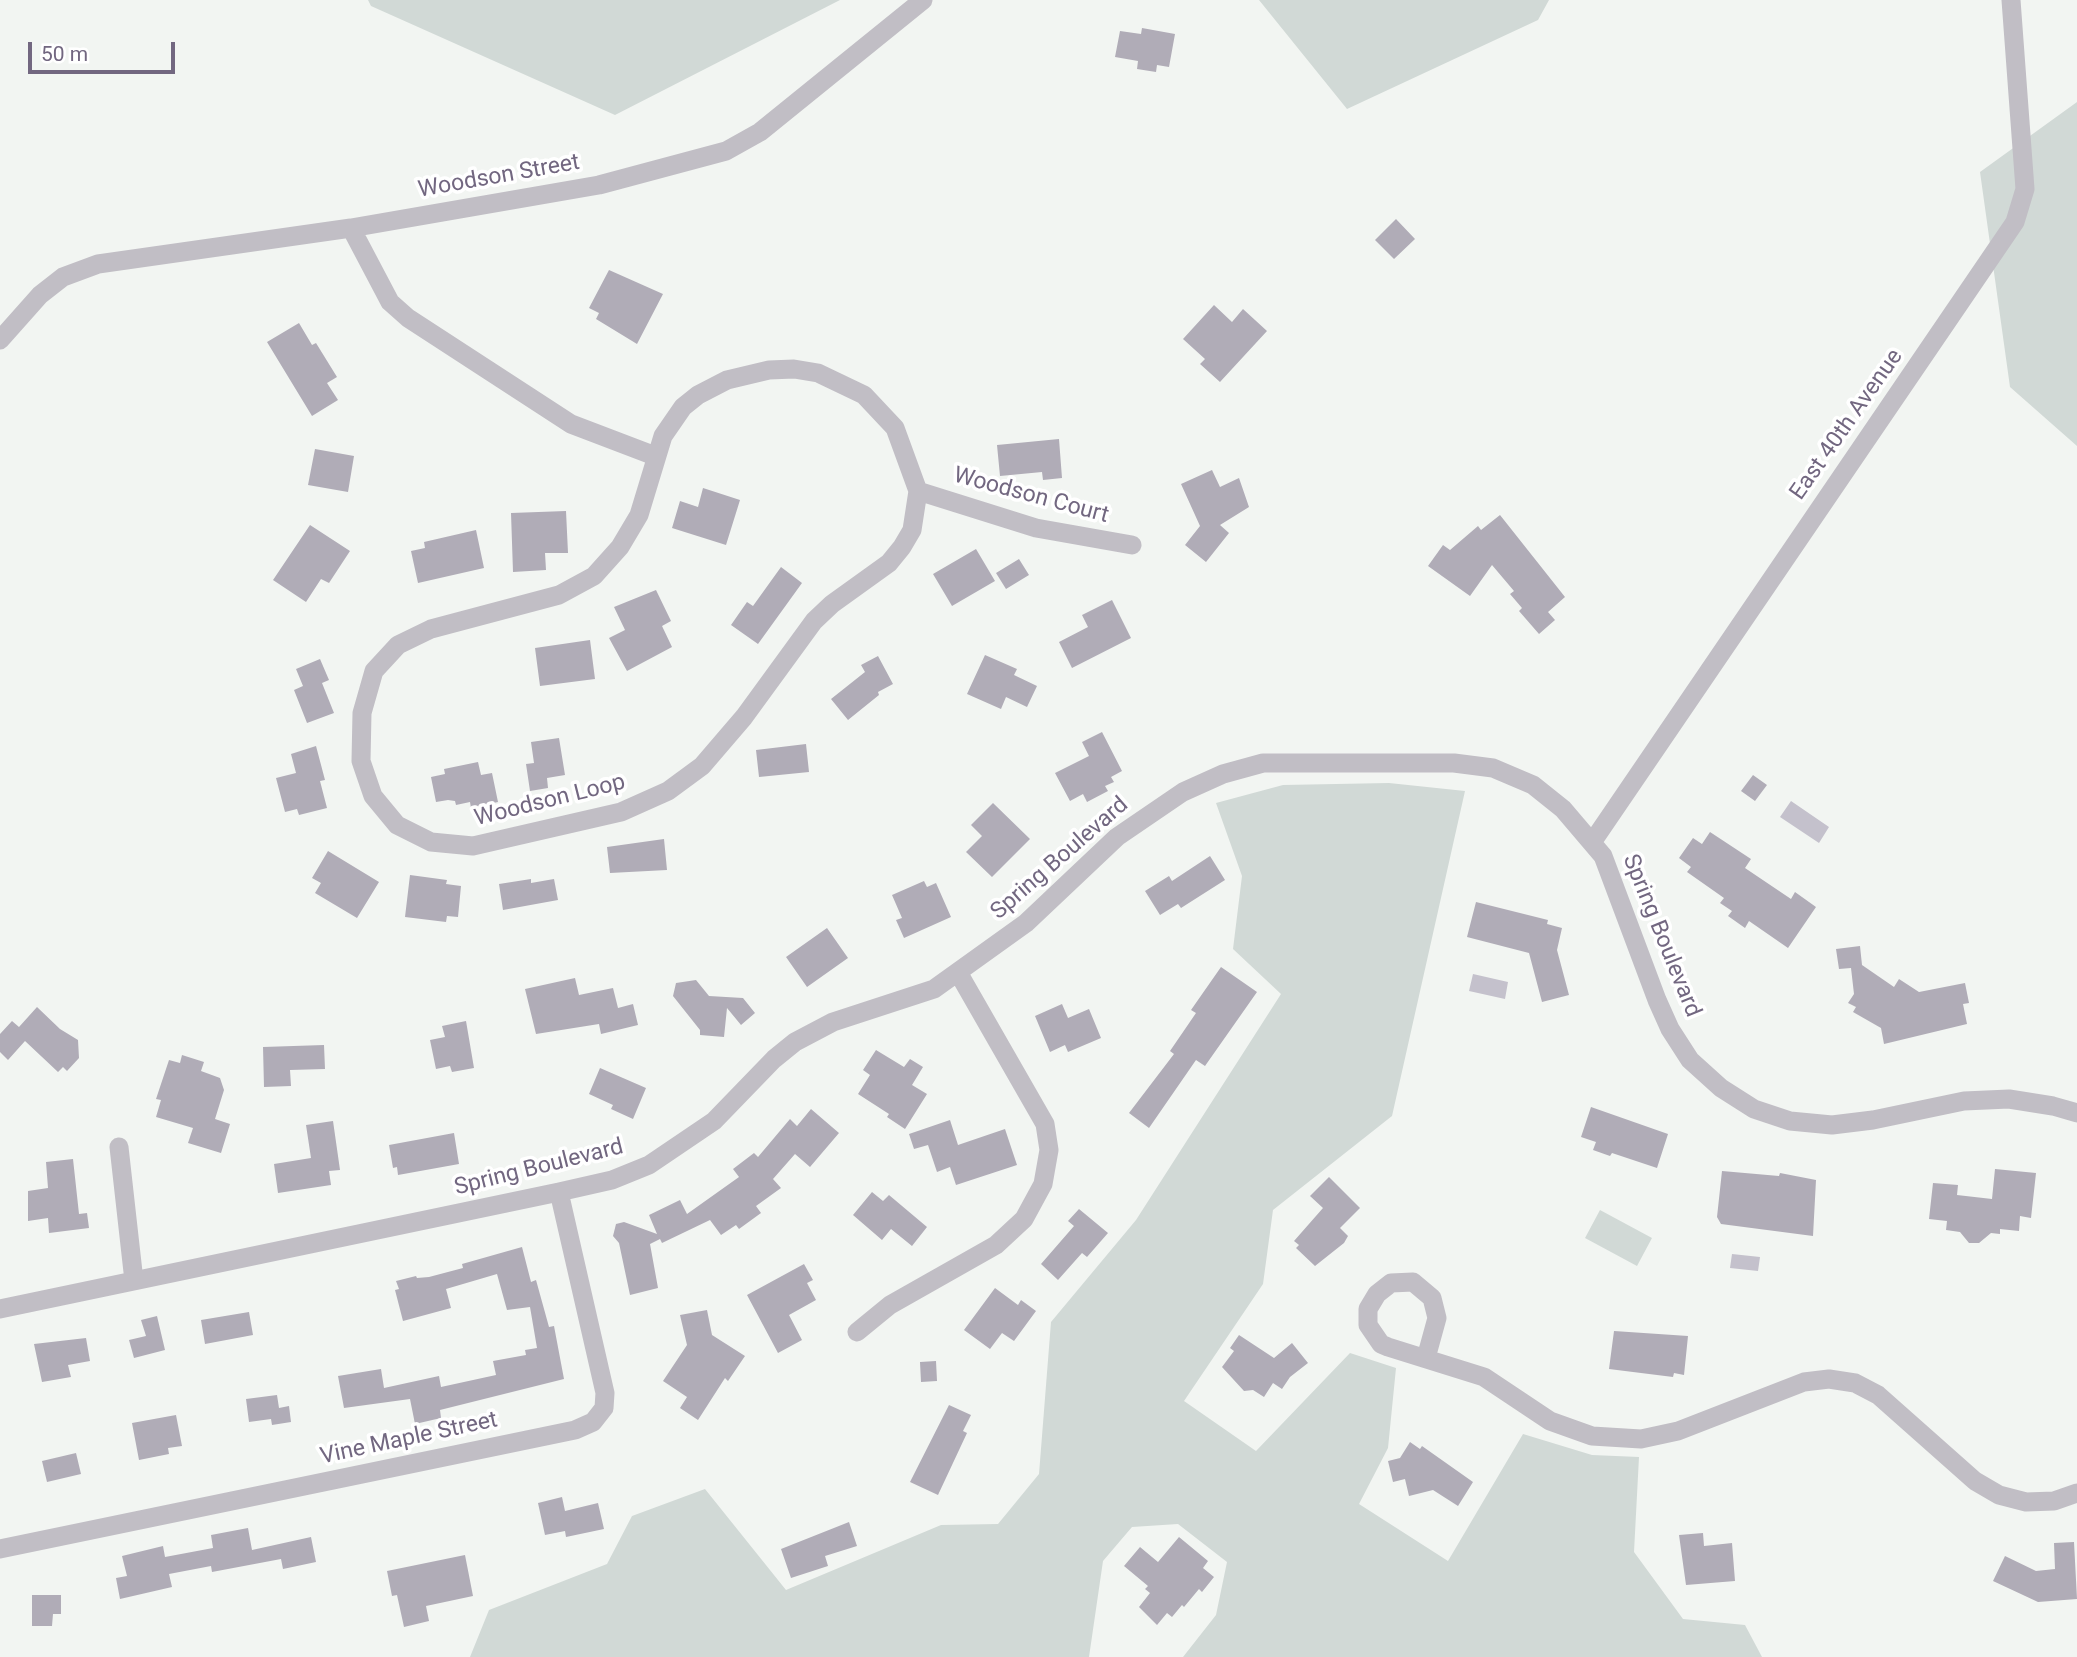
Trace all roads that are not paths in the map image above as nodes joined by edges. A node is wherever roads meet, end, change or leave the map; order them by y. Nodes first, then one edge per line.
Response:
1 (923, 0) edge
2 (2011, 0) edge
3 (351, 228) junction
4 (0, 340) edge
5 (655, 456) junction
6 (918, 491) junction
7 (1132, 545) dead end
8 (1593, 841) junction
9 (958, 974) junction
10 (2077, 1113) edge
11 (119, 1147) dead end
12 (559, 1192) junction
13 (134, 1281) junction
14 (0, 1309) edge
15 (857, 1332) dead end
16 (1426, 1358) dead end
17 (2077, 1493) edge
18 (0, 1549) edge

1 - 3 street, Woodson Street
2 - 8 street, East 40th Avenue
3 - 4 street, Woodson Street
3 - 5 street
5 - 6 street, Woodson Loop
5 - 6 street, Woodson Loop
6 - 7 street, Woodson Court
8 - 9 street, Spring Boulevard
8 - 10 street, Spring Boulevard
9 - 12 street, Spring Boulevard
9 - 15 street
11 - 13 street
12 - 13 street, Spring Boulevard
12 - 18 street, Vine Maple Street
13 - 14 street, Spring Boulevard
16 - 17 street

